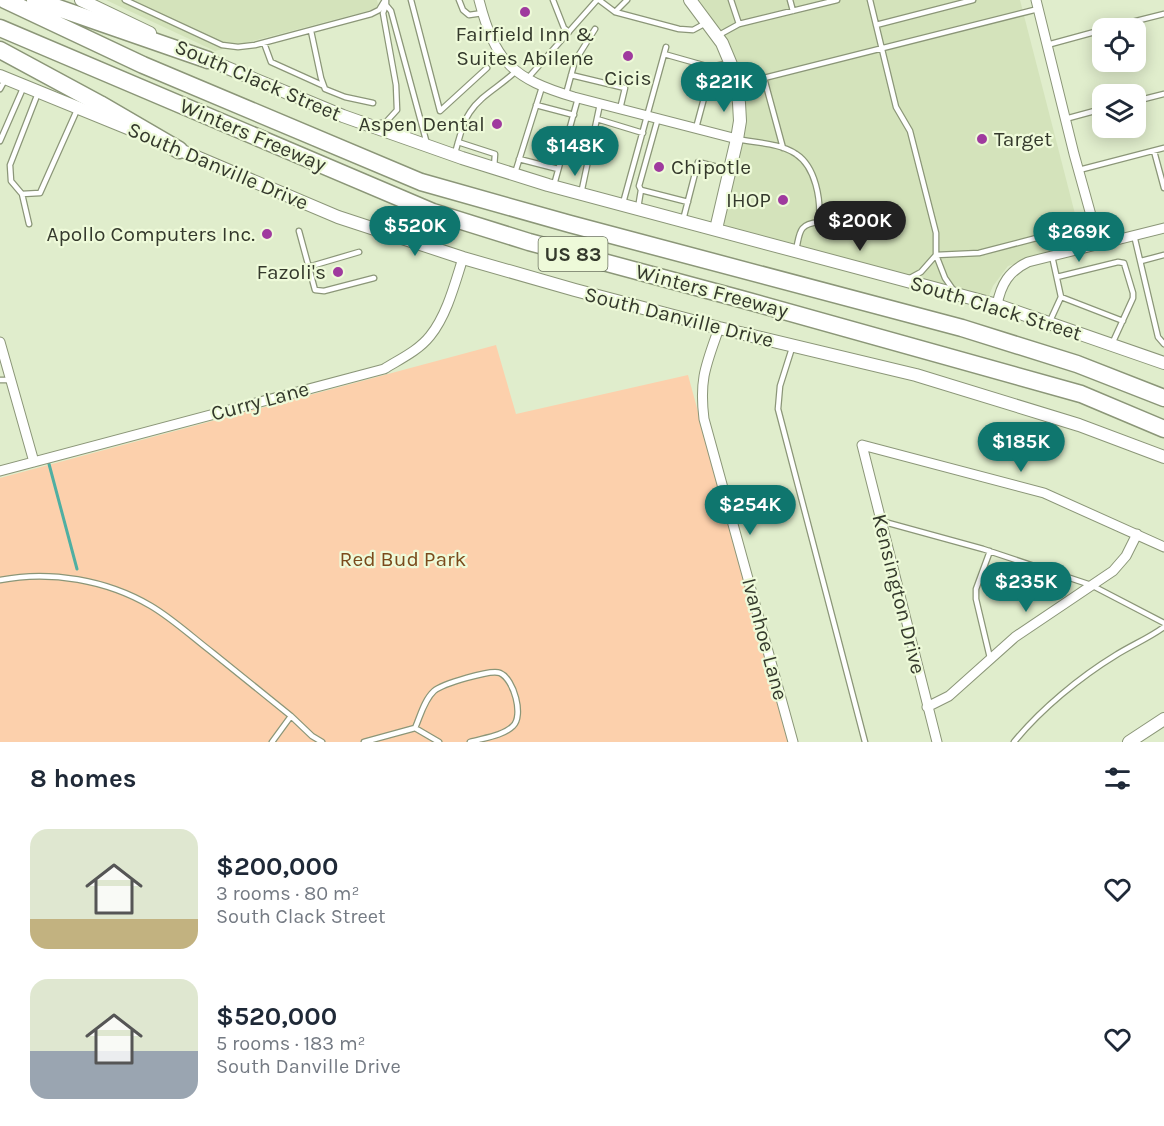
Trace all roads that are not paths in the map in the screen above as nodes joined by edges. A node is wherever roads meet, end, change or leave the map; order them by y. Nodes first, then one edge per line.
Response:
1 (5, 0) edge
2 (35, 0) edge
3 (81, 0) edge
4 (125, 0) edge
5 (411, 0) edge
6 (459, 0) edge
7 (479, 0) edge
8 (553, 0) edge
9 (598, 0) edge
10 (611, 0) edge
11 (627, 0) edge
12 (690, 0) edge
13 (731, 0) edge
14 (790, 0) edge
15 (837, 0) edge
16 (870, 0) edge
17 (973, 0) edge
18 (386, 2) edge
19 (606, 5) junction
20 (1037, 5) edge
21 (794, 11) junction
22 (615, 12) junction
23 (483, 13) junction
24 (1164, 14) edge
25 (1146, 18) edge
26 (708, 22) junction
27 (739, 24) junction
28 (876, 25) junction
29 (0, 28) edge
30 (595, 29) dead end
31 (311, 31) junction
32 (569, 32) junction
33 (1092, 33) edge
34 (718, 36) junction
35 (264, 43) junction
36 (1047, 45) junction
37 (666, 47) dead end
38 (882, 48) junction
39 (0, 50) edge
40 (402, 50) junction
41 (389, 53) junction
42 (664, 54) junction
43 (208, 60) junction
44 (730, 63) junction
45 (710, 67) junction
46 (487, 68) dead end
47 (516, 71) junction
48 (571, 75) junction
49 (526, 80) junction
50 (2, 81) edge
51 (24, 85) junction
52 (322, 85) junction
53 (542, 87) junction
54 (39, 90) junction
55 (566, 94) junction
56 (1164, 94) edge
57 (578, 98) junction
58 (1146, 98) edge
59 (373, 103) dead end
60 (600, 104) junction
61 (536, 105) junction
62 (78, 107) junction
63 (620, 109) junction
64 (1092, 112) edge
65 (574, 114) junction
66 (647, 116) junction
67 (658, 118) junction
68 (597, 119) junction
69 (1065, 119) junction
70 (371, 126) junction
71 (696, 128) junction
72 (643, 133) junction
73 (737, 139) junction
74 (0, 141) edge
75 (458, 142) junction
76 (428, 147) junction
77 (783, 148) junction
78 (1164, 148) edge
79 (179, 150) junction
80 (1154, 151) junction
81 (454, 155) junction
82 (519, 159) junction
83 (494, 168) junction
84 (558, 169) junction
85 (729, 170) junction
86 (1078, 171) junction
87 (515, 175) junction
88 (554, 187) junction
89 (1164, 189) edge
90 (641, 190) junction
91 (22, 194) junction
92 (581, 194) junction
93 (688, 202) junction
94 (622, 204) junction
95 (638, 208) junction
96 (683, 220) junction
97 (29, 224) dead end
98 (1164, 228) edge
99 (716, 229) junction
100 (299, 231) dead end
101 (1134, 235) junction
102 (1099, 244) junction
103 (796, 250) junction
104 (359, 252) dead end
105 (1068, 252) junction
106 (936, 255) junction
107 (1164, 255) edge
108 (1052, 256) junction
109 (463, 258) junction
110 (1140, 261) junction
111 (308, 267) junction
112 (1058, 276) junction
113 (374, 278) dead end
114 (907, 280) junction
115 (956, 293) junction
116 (1062, 297) junction
117 (997, 304) junction
118 (1123, 321) junction
119 (1049, 322) junction
120 (719, 328) junction
121 (0, 342) edge
122 (1112, 344) junction
123 (1164, 344) edge
124 (792, 345) junction
125 (1164, 363) edge
126 (0, 380) edge
127 (11, 380) junction
128 (1164, 398) edge
129 (1164, 429) edge
130 (1164, 457) edge
131 (34, 462) junction
132 (0, 471) edge
133 (881, 521) junction
134 (1137, 534) junction
135 (1164, 547) edge
136 (990, 551) junction
137 (0, 580) edge
138 (1091, 585) junction
139 (1164, 625) edge
140 (990, 660) junction
141 (927, 707) junction
142 (291, 716) junction
143 (1164, 719) edge
144 (415, 728) junction
145 (272, 742) edge
146 (322, 742) edge
147 (364, 742) edge
148 (439, 742) edge
149 (470, 742) edge
150 (793, 742) edge
151 (865, 742) edge
152 (937, 742) edge
153 (1014, 742) edge
154 (1130, 742) edge

1 - 128 highway, Winters Freeway / US 83
2 - 43 highway
3 - 43 main road, South Clack Street
4 - 35 lane
5 - 46 lane
6 - 23 lane
7 - 23 street
8 - 32 lane
9 - 19 lane
9 - 32 lane
10 - 19 lane
11 - 22 lane
12 - 26 main road
13 - 27 lane
14 - 21 lane
15 - 21 lane
16 - 28 lane
17 - 28 lane
18 - 31 lane
18 - 40 lane
18 - 41 lane
19 - 22 lane
20 - 36 street
20 - 38 lane
21 - 27 lane
22 - 26 lane
23 - 47 street
24 - 25 lane
26 - 34 main road
27 - 34 lane
28 - 38 lane
29 - 129 highway, Winters Freeway / US 83
30 - 48 lane
31 - 35 lane
31 - 52 lane
32 - 49 lane
33 - 36 lane
34 - 44 main road
35 - 52 lane
36 - 69 street
37 - 42 lane
38 - 77 lane
38 - 106 lane
39 - 79 highway
40 - 41 lane
40 - 76 lane
41 - 70 lane
42 - 45 lane
42 - 66 lane
43 - 70 main road, South Clack Street
44 - 45 lane
44 - 73 main road
45 - 71 lane
47 - 49 street
47 - 75 lane
48 - 55 lane
48 - 63 lane
49 - 53 street
50 - 51 main road, South Danville Drive
51 - 54 main road, South Danville Drive
51 - 74 lane
52 - 59 lane
53 - 55 street
53 - 61 lane
54 - 62 main road, South Danville Drive
54 - 91 lane
55 - 57 street
56 - 58 lane
57 - 60 street
57 - 65 lane
60 - 63 street
60 - 68 lane
61 - 65 lane
61 - 82 lane
62 - 79 main road, South Danville Drive
62 - 91 lane
63 - 66 street
64 - 69 lane
65 - 84 lane
66 - 67 street
66 - 72 lane
67 - 71 street
67 - 90 lane
68 - 72 lane
68 - 92 lane
69 - 86 street
70 - 76 main road, South Clack Street
71 - 73 street
72 - 94 lane
73 - 77 lane
73 - 85 main road
75 - 81 lane
75 - 83 lane
76 - 81 main road, South Clack Street
77 - 103 lane
78 - 80 lane
79 - 109 main road, South Danville Drive
80 - 86 lane
80 - 89 lane
81 - 83 main road, South Clack Street
82 - 84 lane
82 - 87 lane
83 - 87 main road, South Clack Street
84 - 88 lane
85 - 93 lane
85 - 99 main road
86 - 102 street
87 - 88 main road, South Clack Street
88 - 92 main road, South Clack Street
90 - 93 lane
90 - 95 lane
91 - 97 lane
92 - 94 main road, South Clack Street
93 - 96 lane
94 - 95 main road, South Clack Street
95 - 96 main road, South Clack Street
96 - 99 main road, South Clack Street
98 - 101 street
99 - 103 main road, South Clack Street
100 - 111 lane
101 - 102 street
101 - 110 lane
102 - 105 street
103 - 114 main road, South Clack Street
104 - 111 lane
105 - 106 lane
105 - 108 street
106 - 114 lane
106 - 115 lane
107 - 110 lane
108 - 112 lane
108 - 117 street
109 - 120 main road, South Danville Drive
109 - 131 street, Curry Lane
110 - 123 lane
111 - 113 lane
112 - 116 lane
112 - 118 lane
114 - 115 main road, South Clack Street
115 - 117 main road, South Clack Street
116 - 118 lane
116 - 119 lane
117 - 119 main road, South Clack Street
118 - 122 lane
119 - 122 main road, South Clack Street
120 - 124 main road, South Danville Drive
120 - 150 street, Ivanhoe Lane
121 - 127 street
122 - 125 main road, South Clack Street
124 - 130 main road, South Danville Drive
124 - 151 lane
126 - 127 lane
127 - 131 street
131 - 132 street, Curry Lane
133 - 134 street, Kensington Drive
133 - 136 lane
133 - 141 street, Kensington Drive
134 - 135 street
134 - 138 street
136 - 138 lane
136 - 140 lane
137 - 142 lane
138 - 139 lane
138 - 140 street
139 - 153 lane
140 - 141 street
141 - 152 street, Kensington Drive
142 - 145 lane
142 - 146 lane
143 - 154 main road
144 - 147 lane
144 - 148 lane
144 - 149 lane

